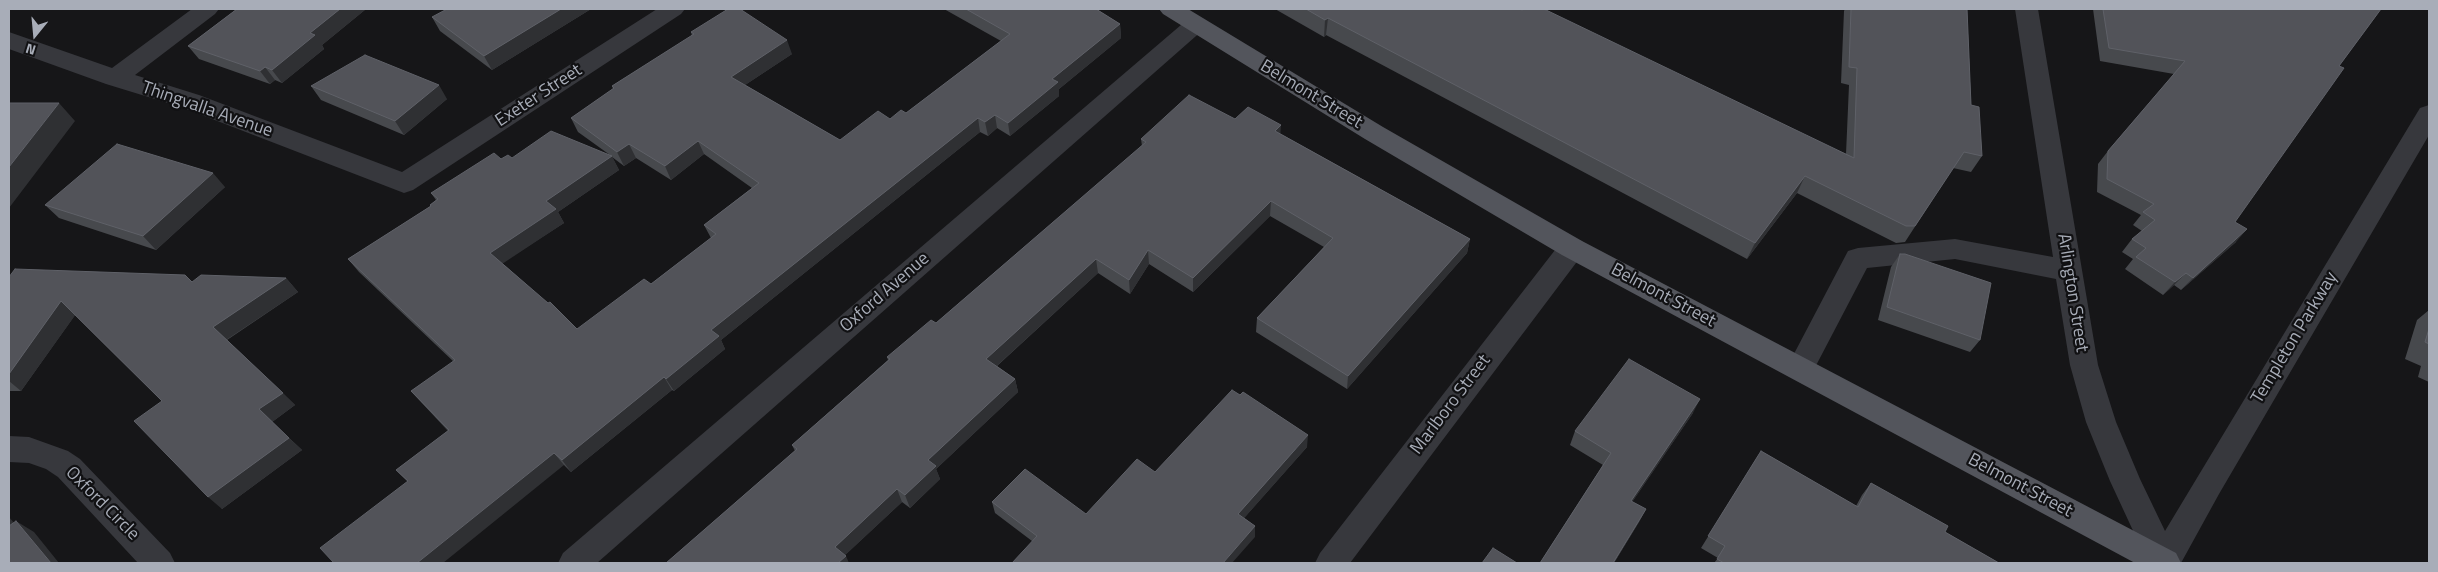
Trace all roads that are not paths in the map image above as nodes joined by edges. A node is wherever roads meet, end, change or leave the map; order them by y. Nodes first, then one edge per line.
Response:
1 (207, 9) edge
2 (673, 9) edge
3 (1171, 9) edge
4 (2026, 9) edge
5 (1196, 24) junction
6 (9, 40) edge
7 (115, 78) junction
8 (2429, 114) edge
9 (404, 183) joint
10 (1572, 248) junction
11 (2068, 272) junction
12 (1800, 369) junction
13 (9, 449) edge
14 (159, 563) edge
15 (574, 563) edge
16 (1331, 563) edge
17 (2165, 563) edge

1 - 7 street
2 - 9 street, Exeter Street
3 - 5 main road, Belmont Street
4 - 11 street, Arlington Street
5 - 10 main road, Belmont Street
5 - 15 street, Oxford Avenue
6 - 7 street, Thingvalla Avenue
7 - 9 street, Thingvalla Avenue
8 - 17 street, Templeton Parkway
10 - 12 main road, Belmont Street
10 - 16 street, Marlboro Street
11 - 12 street
11 - 17 street, Arlington Street
12 - 17 main road, Belmont Street
13 - 14 street, Oxford Circle

